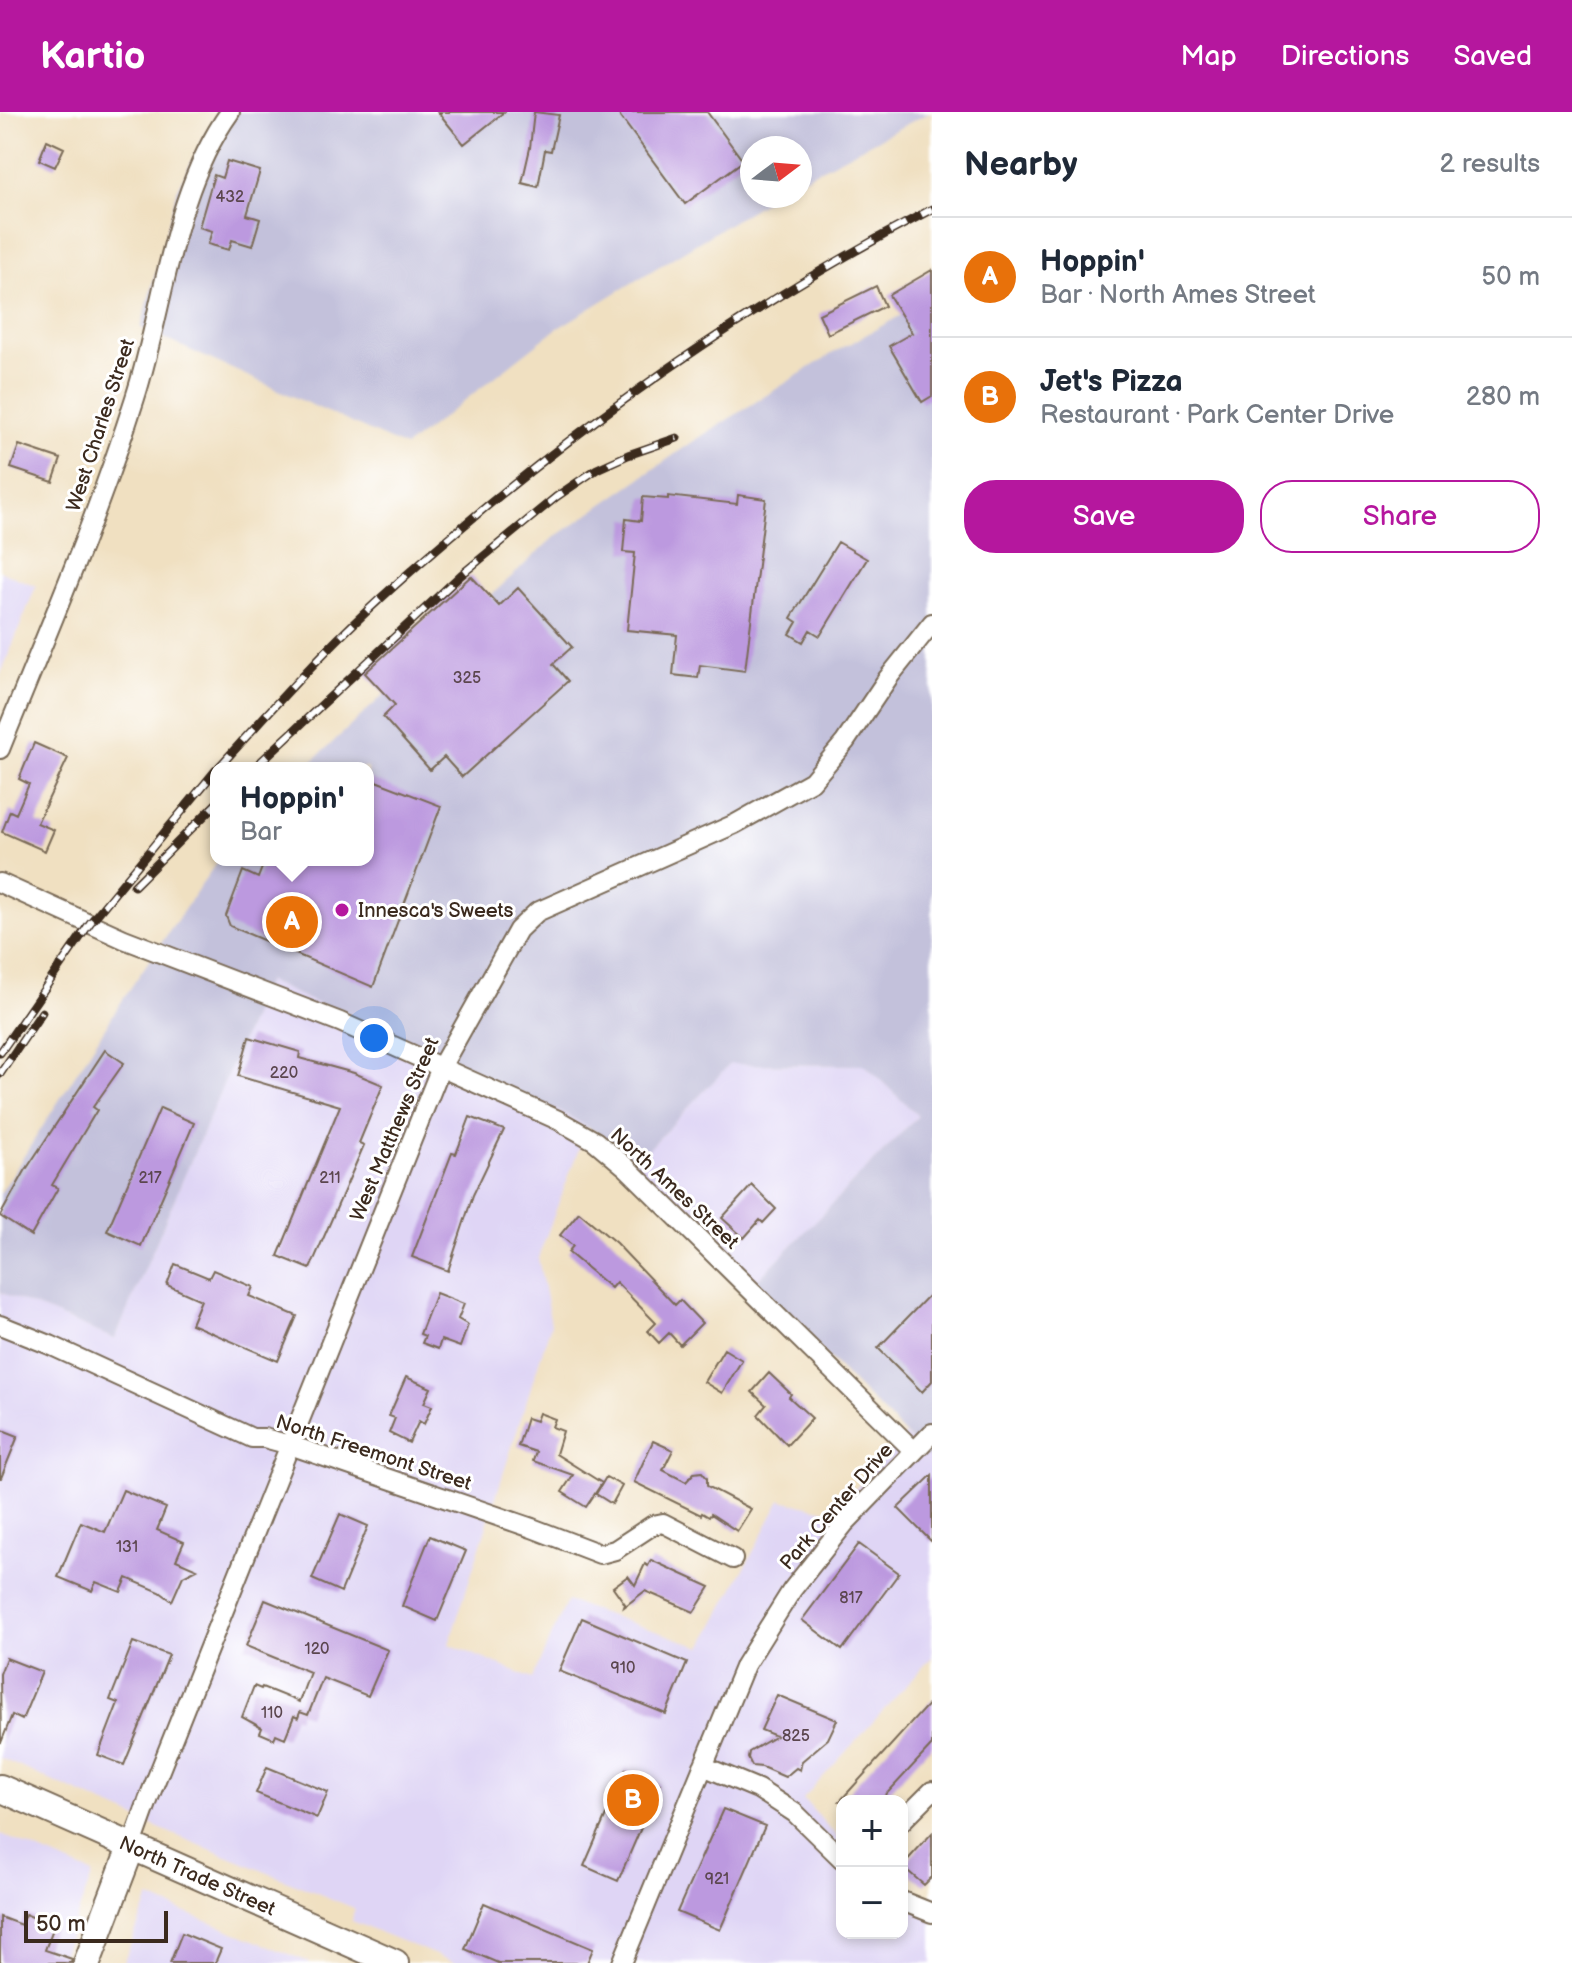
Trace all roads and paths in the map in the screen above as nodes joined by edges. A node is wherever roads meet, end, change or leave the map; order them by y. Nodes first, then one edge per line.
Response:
1 (230, 112) edge
2 (932, 623) edge
3 (0, 749) edge
4 (0, 883) edge
5 (441, 1067) junction
6 (0, 1325) edge
7 (932, 1433) edge
8 (290, 1445) junction
9 (914, 1451) junction
10 (733, 1559) dead end
11 (703, 1766) junction
12 (0, 1788) edge
13 (932, 1791) edge
14 (908, 1815) edge
15 (132, 1845) junction
16 (836, 1853) edge
17 (908, 1903) edge
18 (932, 1913) edge
19 (87, 1963) edge
20 (395, 1963) edge
21 (622, 1963) edge

1 - 3 street, West Charles Street
2 - 5 street, West Matthews Street
4 - 5 street, North Ames Street
5 - 8 street, West Matthews Street
5 - 9 street, North Ames Street
6 - 8 street, North Freemont Street
7 - 9 street, Park Center Drive
8 - 10 street, North Freemont Street
8 - 15 street, West Matthews Street
9 - 11 street, Park Center Drive
11 - 16 street
11 - 21 street, Park Center Drive
12 - 15 main road, North Trade Street
13 - 14 street
15 - 19 main road
15 - 20 main road, North Trade Street
17 - 18 street

